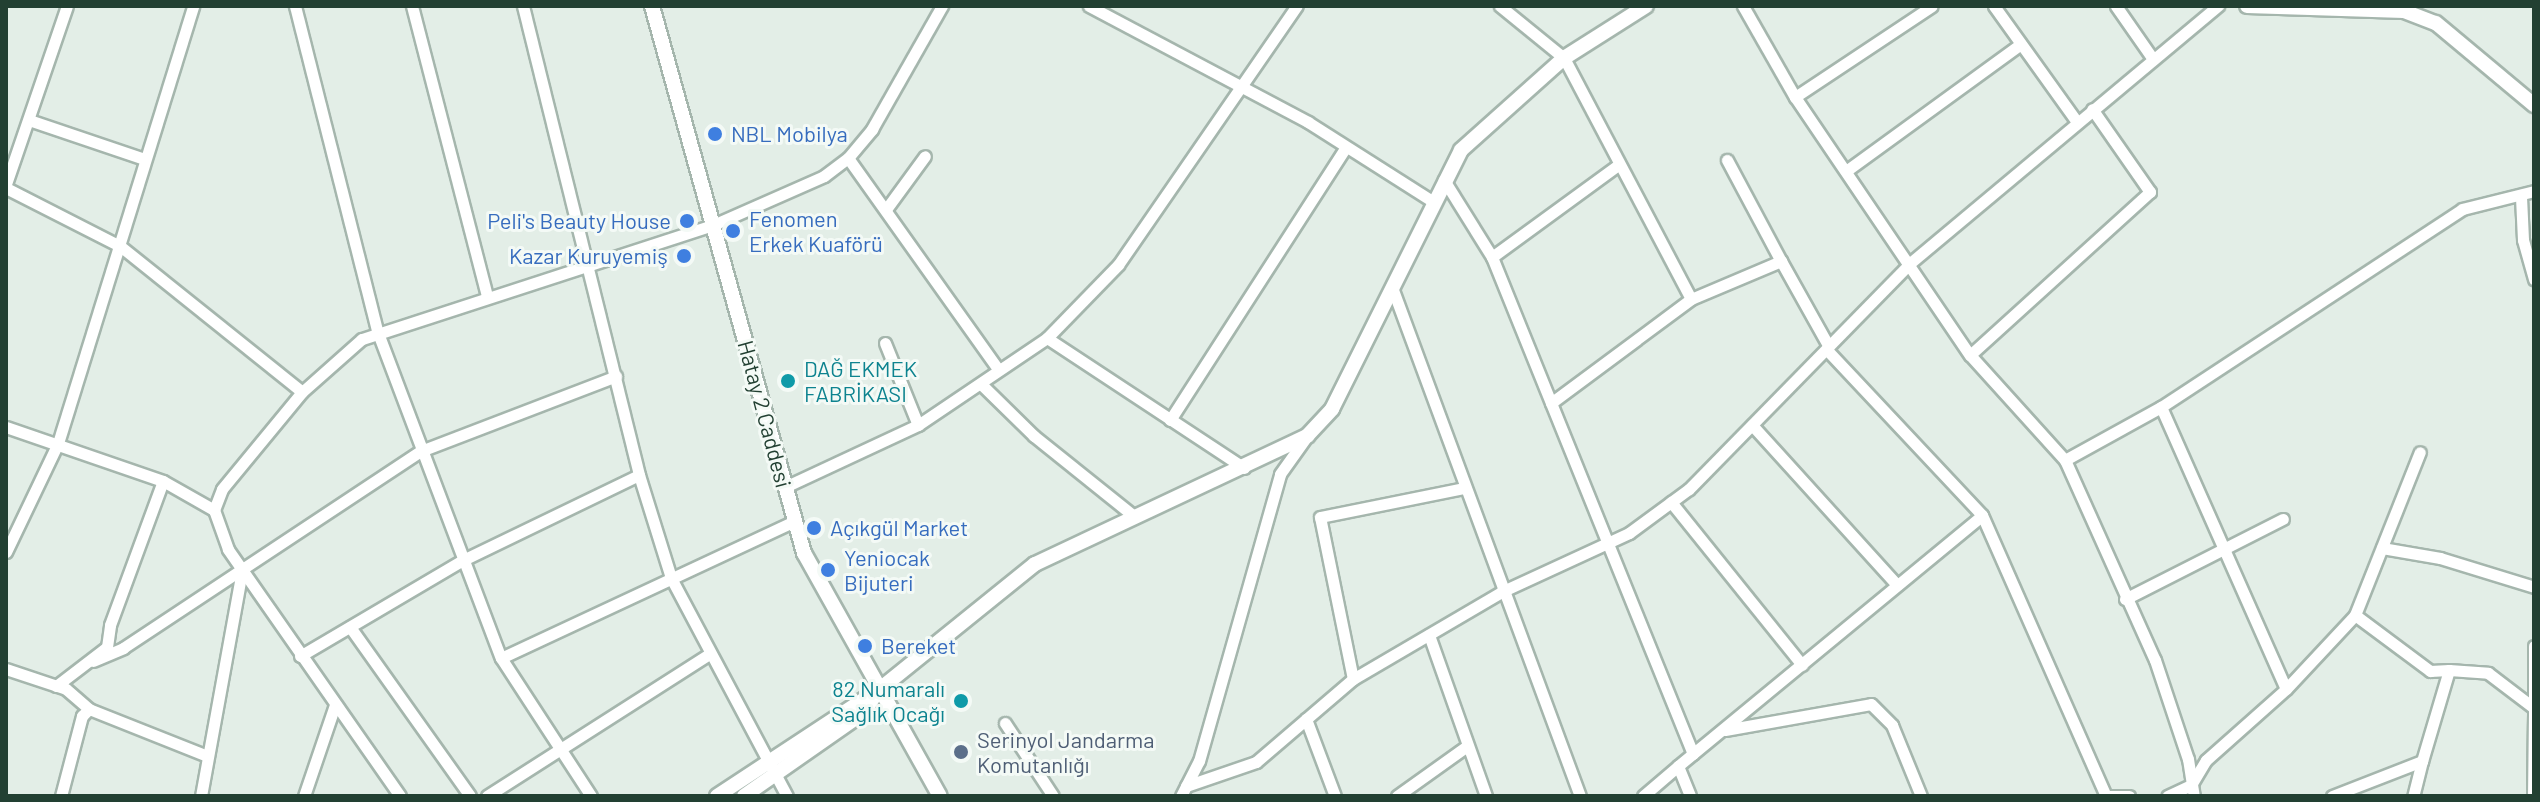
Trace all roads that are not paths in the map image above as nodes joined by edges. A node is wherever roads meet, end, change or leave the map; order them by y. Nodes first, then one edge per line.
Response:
1 (67, 6) edge
2 (193, 6) edge
3 (295, 6) edge
4 (412, 6) edge
5 (523, 6) edge
6 (652, 6) edge
7 (942, 6) edge
8 (1089, 6) edge
9 (1297, 6) edge
10 (1500, 6) edge
11 (1646, 6) edge
12 (1932, 6) edge
13 (1994, 6) edge
14 (2116, 6) edge
15 (2218, 6) edge
16 (2247, 6) edge
17 (1748, 7) edge
18 (2021, 44) junction
19 (1564, 58) junction
20 (2153, 59) junction
21 (1242, 88) junction
22 (1795, 97) junction
23 (2534, 105) edge
24 (2092, 109) junction
25 (29, 120) junction
26 (2077, 122) junction
27 (1345, 148) junction
28 (925, 156) dead end
29 (848, 158) junction
30 (144, 159) junction
31 (1727, 160) dead end
32 (1617, 166) junction
33 (1846, 171) junction
34 (1444, 180) junction
35 (6, 186) edge
36 (2534, 191) edge
37 (2521, 197) junction
38 (1432, 201) junction
39 (887, 208) junction
40 (713, 225) junction
41 (120, 246) junction
42 (1492, 257) junction
43 (1781, 261) junction
44 (1909, 264) junction
45 (589, 265) junction
46 (2534, 279) edge
47 (1393, 290) junction
48 (487, 297) junction
49 (1691, 299) junction
50 (378, 333) junction
51 (1047, 338) junction
52 (885, 343) dead end
53 (1828, 348) junction
54 (1970, 355) junction
55 (998, 369) junction
56 (616, 376) junction
57 (982, 385) junction
58 (302, 392) junction
59 (1551, 403) junction
60 (2161, 407) junction
61 (1170, 420) junction
62 (918, 425) junction
63 (1752, 425) junction
64 (6, 427) edge
65 (1307, 436) junction
66 (58, 443) junction
67 (421, 451) junction
68 (2420, 452) dead end
69 (2065, 460) junction
70 (1244, 468) junction
71 (639, 475) junction
72 (163, 481) junction
73 (785, 487) junction
74 (1464, 488) junction
75 (1671, 502) junction
76 (214, 510) junction
77 (1982, 515) junction
78 (1135, 517) junction
79 (2283, 519) dead end
80 (795, 521) junction
81 (11, 530) edge
82 (1607, 543) junction
83 (2382, 548) junction
84 (2225, 549) junction
85 (6, 552) edge
86 (463, 560) junction
87 (242, 570) junction
88 (671, 578) junction
89 (1897, 585) junction
90 (2534, 587) edge
91 (1501, 592) junction
92 (2125, 599) junction
93 (2355, 615) junction
94 (350, 627) junction
95 (1429, 635) junction
96 (2534, 646) edge
97 (709, 654) junction
98 (300, 656) junction
99 (501, 658) junction
100 (93, 661) junction
101 (1802, 665) junction
102 (6, 669) edge
103 (2449, 670) junction
104 (1353, 679) junction
105 (56, 686) junction
106 (880, 689) junction
107 (2286, 689) junction
108 (335, 705) junction
109 (2534, 708) edge
110 (89, 709) junction
111 (1306, 719) junction
112 (1005, 723) dead end
113 (1723, 730) junction
114 (1467, 746) junction
115 (560, 751) junction
116 (1693, 754) junction
117 (207, 756) junction
118 (2422, 761) junction
119 (1678, 766) junction
120 (772, 767) junction
121 (2533, 773) edge
122 (1184, 791) edge
123 (2193, 791) edge
124 (63, 795) edge
125 (201, 796) edge
126 (304, 796) edge
127 (400, 796) edge
128 (470, 796) edge
129 (487, 796) edge
130 (591, 796) edge
131 (717, 796) edge
132 (744, 796) edge
133 (787, 796) edge
134 (940, 796) edge
135 (1053, 796) edge
136 (1335, 796) edge
137 (1397, 796) edge
138 (1486, 796) edge
139 (1580, 796) edge
140 (1643, 796) edge
141 (1690, 796) edge
142 (1921, 796) edge
143 (2105, 796) edge
144 (2129, 796) edge
145 (2167, 796) edge
146 (2332, 796) edge
147 (2413, 796) edge
148 (2533, 796) edge

1 - 25 street
2 - 30 street
3 - 50 street
4 - 48 street
5 - 45 street
6 - 40 street, Hatay 2 Caddesi
7 - 29 street
8 - 21 street
9 - 21 street
10 - 19 street
11 - 19 street
12 - 22 street
13 - 18 street
14 - 20 street
15 - 20 street
16 - 23 street
17 - 22 street
18 - 26 street
18 - 33 street
19 - 32 street
19 - 34 street
20 - 24 street
21 - 27 street
21 - 51 street
22 - 33 street
24 - 26 street
24 - 54 street
25 - 30 street
25 - 35 street
26 - 44 street
27 - 38 street
27 - 61 street
28 - 39 street
29 - 39 street
29 - 40 street
30 - 41 street
31 - 43 street
32 - 42 street
32 - 49 street
33 - 44 street
34 - 38 street
34 - 42 street
35 - 41 street
36 - 37 street
37 - 46 street
37 - 60 street
38 - 47 street
39 - 55 street
40 - 45 street
40 - 73 street, Hatay 2 Caddesi
41 - 58 street
41 - 66 street
42 - 59 street
43 - 49 street
43 - 53 street
44 - 53 street
44 - 54 street
45 - 48 street
45 - 56 street
47 - 65 street
47 - 74 street
48 - 50 street
49 - 59 street
50 - 58 street
50 - 67 street
51 - 55 street
51 - 61 street
52 - 62 street
53 - 63 street
53 - 77 street
54 - 69 street
55 - 57 street
56 - 67 street
56 - 71 street
57 - 62 street
57 - 78 street
58 - 76 street
59 - 82 street
60 - 69 street
60 - 84 street
61 - 70 street
62 - 73 street
63 - 75 street
63 - 89 street
64 - 66 street
65 - 70 street
65 - 122 street
66 - 72 street
66 - 81 street
67 - 86 street
67 - 87 street
68 - 83 street
69 - 92 street
70 - 78 street
71 - 86 street
71 - 88 street
72 - 76 street
72 - 100 street
73 - 80 street, Hatay 2 Caddesi
74 - 91 street
74 - 104 street
75 - 82 street
75 - 101 street
76 - 87 street
77 - 89 street
77 - 143 street
78 - 106 street
79 - 84 street
80 - 88 street
80 - 106 street, Hatay 2 Caddesi
81 - 85 street
82 - 91 street
82 - 116 street
83 - 90 street
83 - 93 street
84 - 92 street
84 - 107 street
86 - 94 street
86 - 99 street
87 - 98 street
87 - 100 street
87 - 117 street
88 - 97 street
88 - 99 street
89 - 101 street
91 - 95 street
91 - 139 street
92 - 123 street
93 - 103 street
93 - 107 street
94 - 98 street
94 - 128 street
95 - 104 street
95 - 114 street
96 - 109 street
97 - 115 street
97 - 120 street
98 - 108 street
99 - 115 street
100 - 105 street
101 - 113 street
102 - 105 street
103 - 109 street
103 - 118 street
104 - 111 street
105 - 110 street
106 - 120 street
106 - 134 street, Hatay 2 Caddesi
107 - 123 street
108 - 126 street
108 - 127 street
109 - 121 street
110 - 117 street
110 - 124 street
111 - 122 street
111 - 136 street
112 - 135 street
113 - 116 street
113 - 142 street
114 - 137 street
114 - 138 street
115 - 129 street
115 - 130 street
116 - 119 street
117 - 125 street
118 - 146 street
118 - 147 street
119 - 140 street
119 - 141 street
120 - 131 street
120 - 132 street
120 - 133 street
121 - 148 street
123 - 145 street
143 - 144 street

